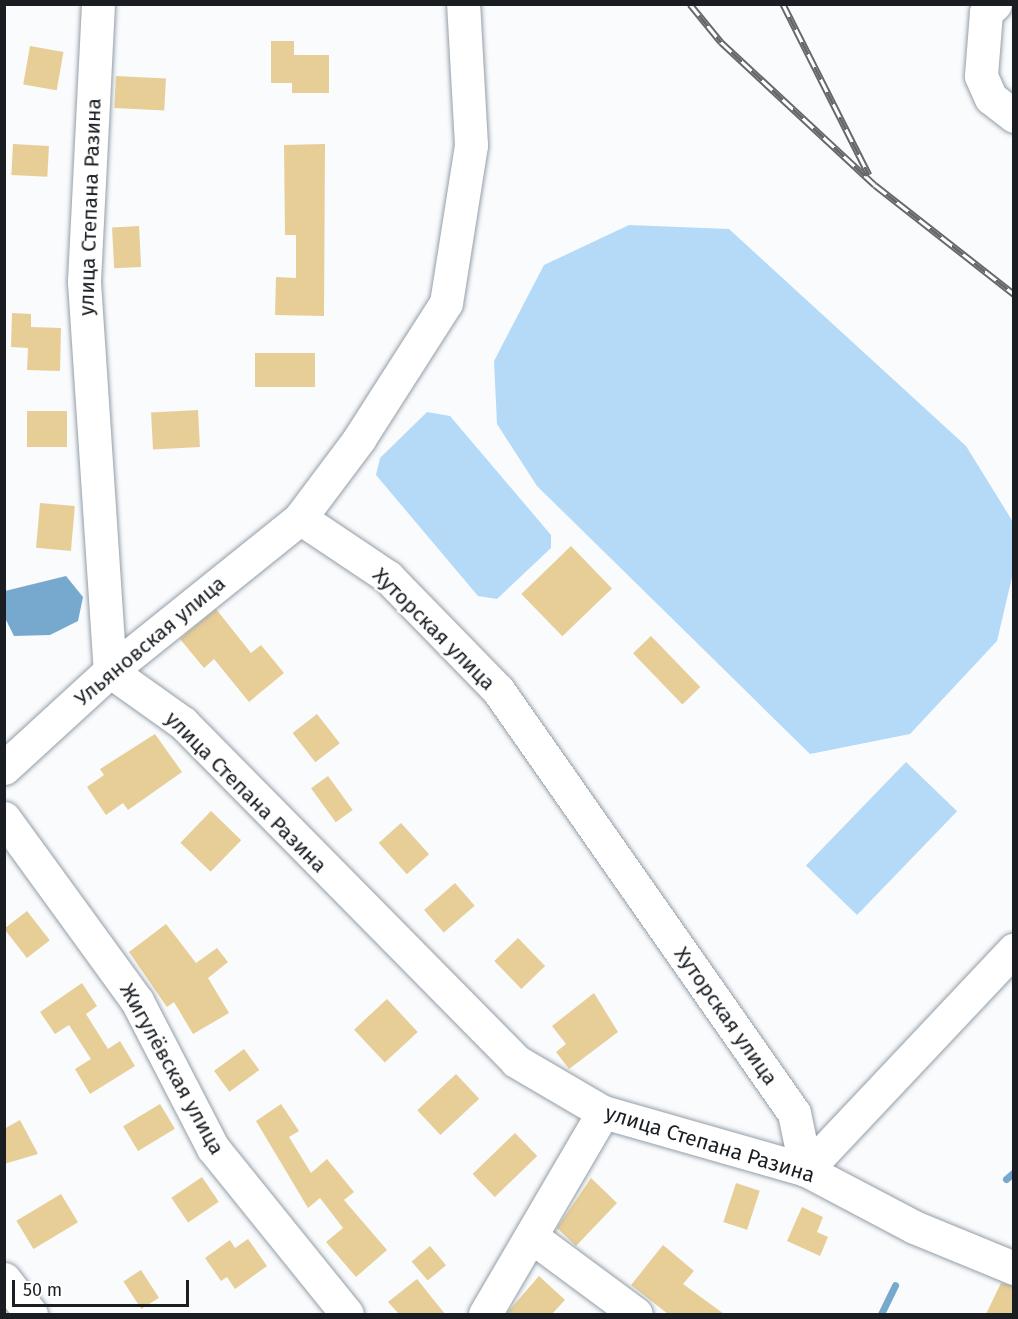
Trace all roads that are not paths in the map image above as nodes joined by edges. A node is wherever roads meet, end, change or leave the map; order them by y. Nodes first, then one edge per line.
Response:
1 (98, 4) edge
2 (462, 4) edge
3 (995, 4) edge
4 (1014, 116) edge
5 (300, 518) junction
6 (110, 671) junction
7 (4, 768) edge
8 (4, 818) edge
9 (1014, 949) edge
10 (603, 1112) junction
11 (806, 1170) junction
12 (532, 1238) junction
13 (1014, 1268) edge
14 (4, 1279) edge
15 (31, 1314) edge
16 (347, 1314) edge
17 (485, 1314) edge
18 (636, 1314) edge

1 - 6 street, улица Степана Разина
2 - 5 street
3 - 4 street
5 - 6 street, Ульяновская улица
5 - 11 street, Хуторская улица
6 - 7 street, Ульяновская улица
6 - 10 street, улица Степана Разина
8 - 16 street, Жигулёвская улица
9 - 11 street
10 - 11 street, улица Степана Разина
10 - 12 street
11 - 13 street, улица Степана Разина
12 - 17 street
12 - 18 street
14 - 15 street

